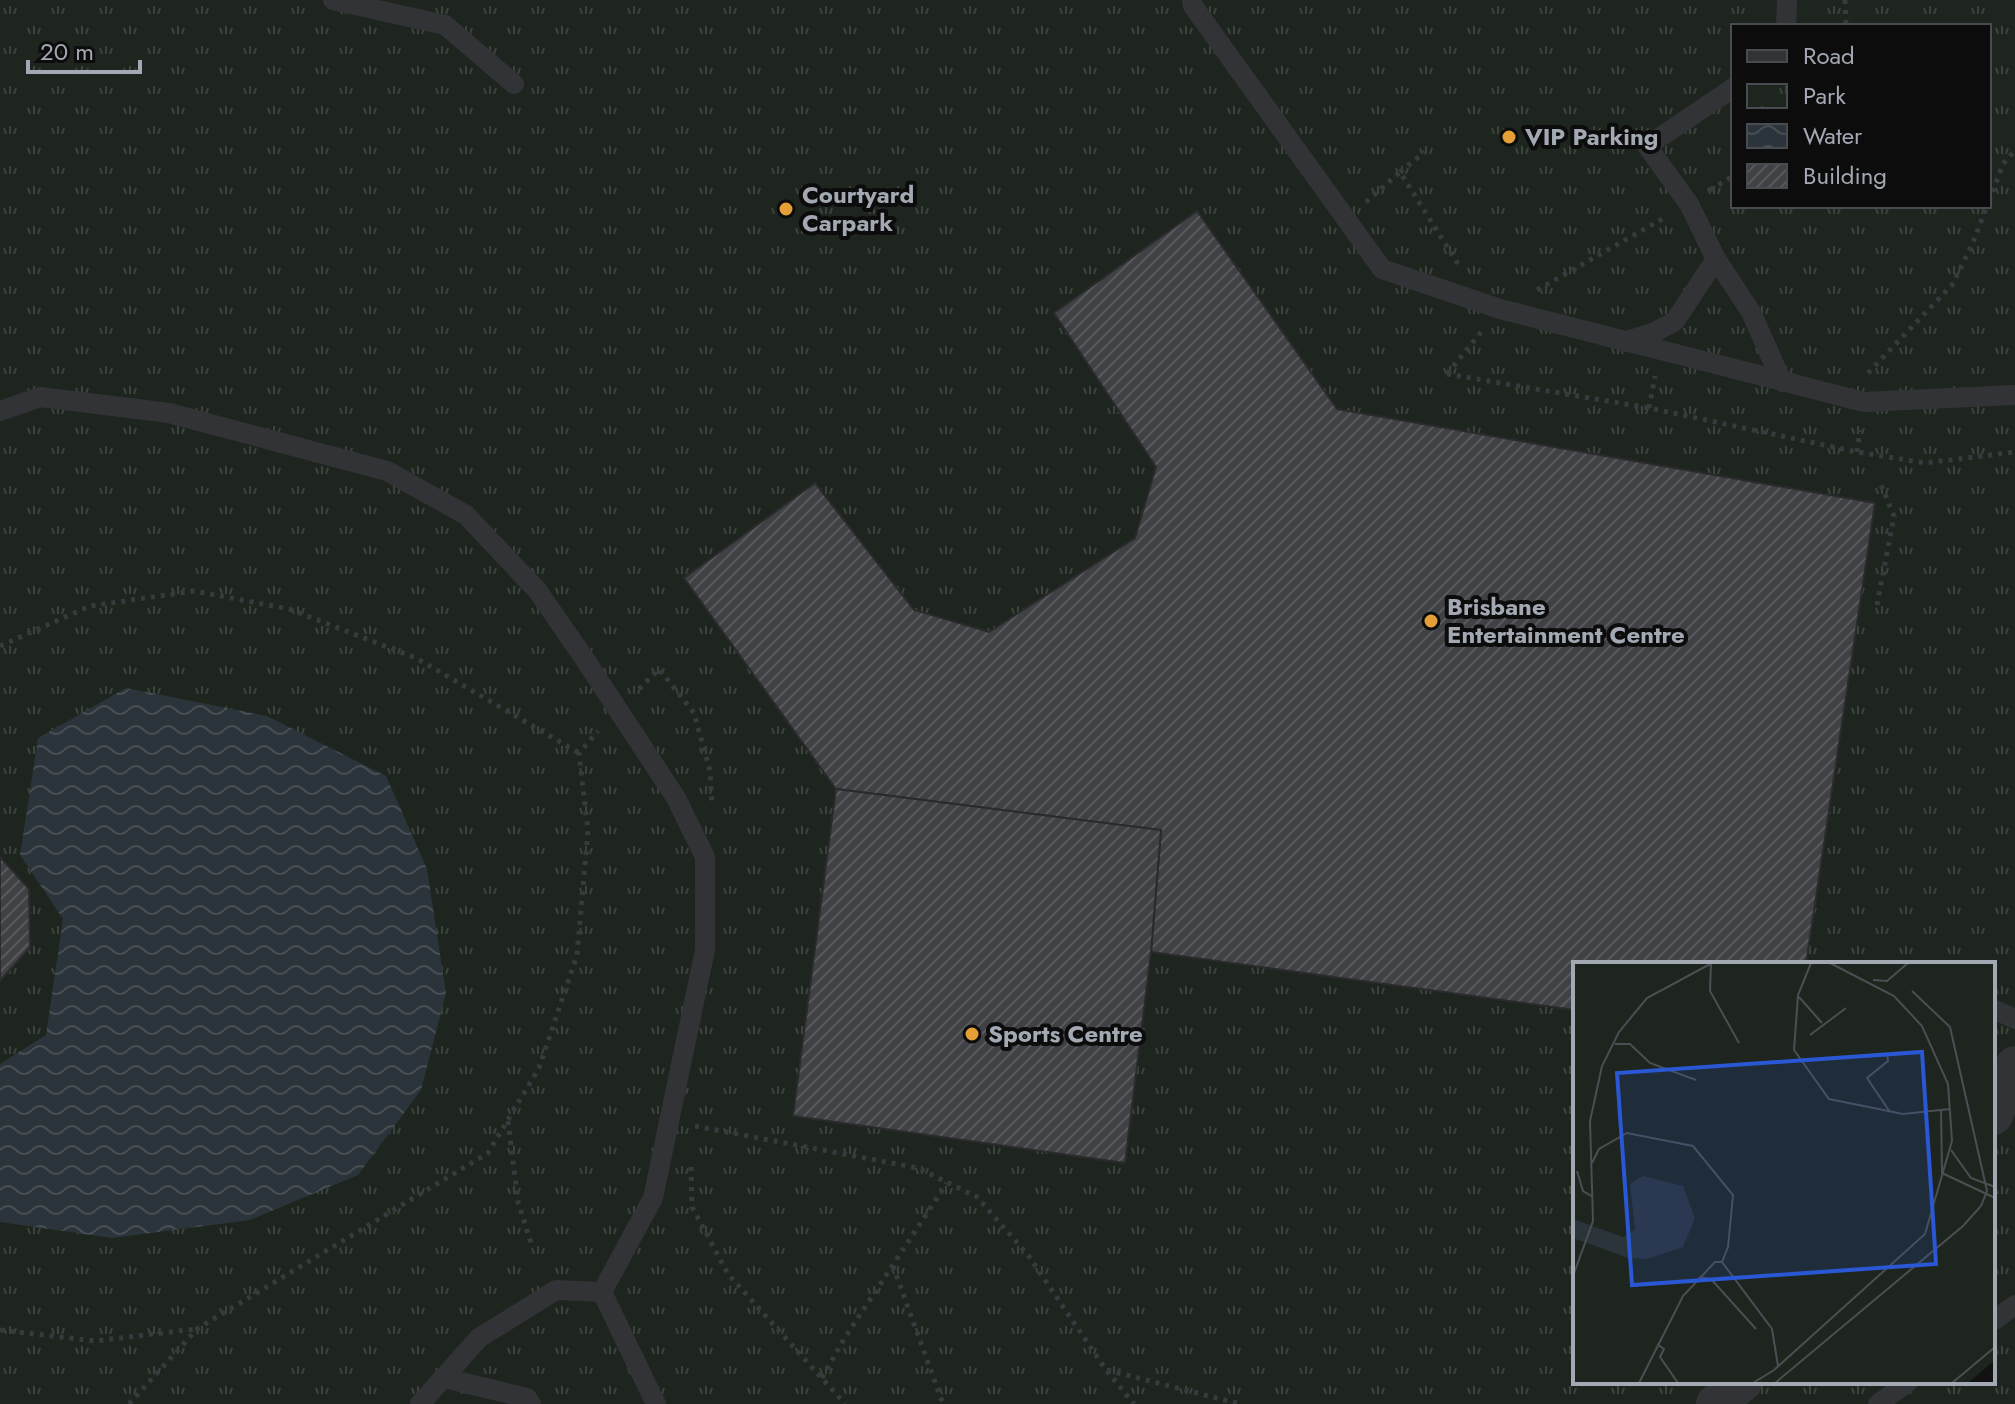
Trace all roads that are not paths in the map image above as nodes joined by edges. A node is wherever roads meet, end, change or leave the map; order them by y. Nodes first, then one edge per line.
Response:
1 (333, 0) edge
2 (1192, 0) edge
3 (1787, 0) edge
4 (1786, 24) edge
5 (514, 84) dead end
6 (1731, 89) edge
7 (1716, 259) junction
8 (1624, 342) junction
9 (1782, 382) junction
10 (2015, 395) edge
11 (0, 411) edge
12 (1995, 1010) edge
13 (2015, 1019) edge
14 (2015, 1066) edge
15 (1995, 1111) edge
16 (602, 1292) junction
17 (2015, 1305) edge
18 (1995, 1320) edge
19 (444, 1378) junction
20 (1740, 1384) edge
21 (1905, 1384) edge
22 (420, 1404) edge
23 (531, 1404) edge
24 (656, 1404) edge
25 (1716, 1404) edge
26 (1878, 1404) edge

1 - 5 lane
2 - 8 lane
3 - 4 lane
6 - 7 lane
7 - 8 lane
7 - 9 lane
8 - 9 lane
9 - 10 lane
11 - 16 lane
12 - 13 lane
14 - 15 street
16 - 19 lane
16 - 24 lane
17 - 18 lane
19 - 22 lane
19 - 23 lane
20 - 25 street
21 - 26 lane

